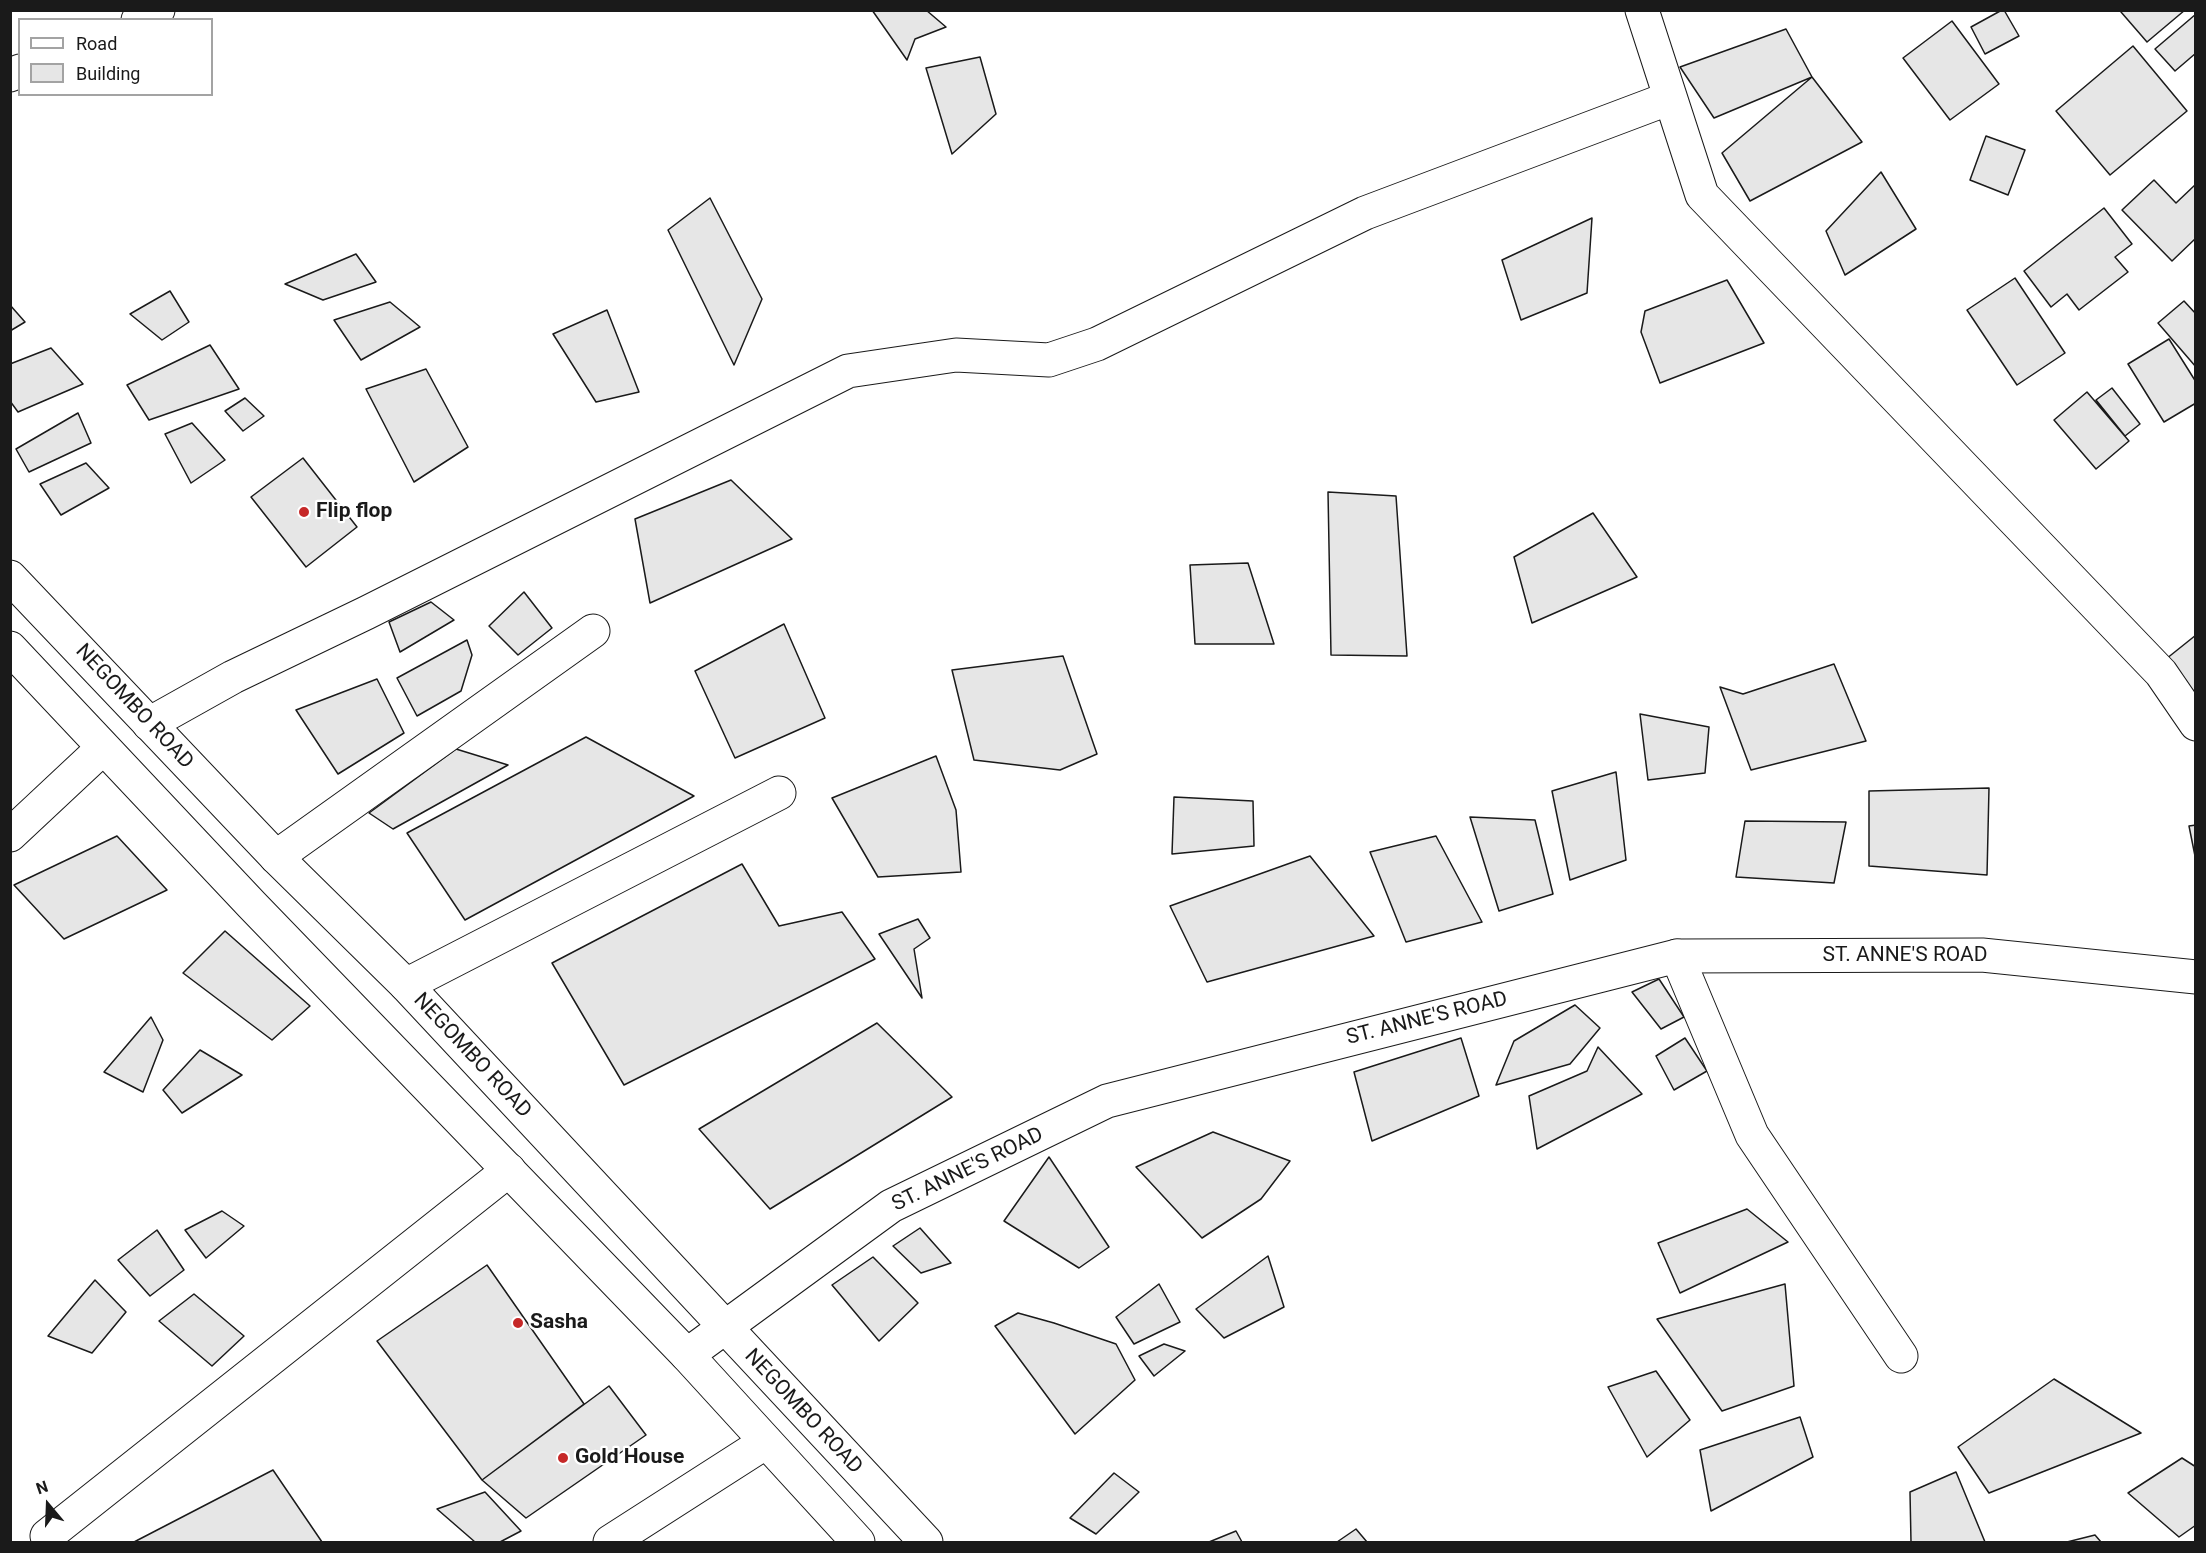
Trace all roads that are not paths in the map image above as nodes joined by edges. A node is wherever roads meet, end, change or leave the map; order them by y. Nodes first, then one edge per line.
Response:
1 (158, 10) edge
2 (1641, 10) edge
3 (142, 18) edge
4 (1670, 98) junction
5 (10, 577) edge
6 (594, 631) dead end
7 (10, 648) edge
8 (149, 724) junction
9 (2196, 724) edge
10 (103, 748) junction
11 (779, 793) dead end
12 (10, 835) edge
13 (276, 857) junction
14 (1677, 956) junction
15 (2196, 976) edge
16 (405, 985) junction
17 (509, 1170) junction
18 (723, 1327) junction
19 (687, 1355) junction
20 (1901, 1356) dead end
21 (766, 1442) junction
22 (47, 1536) dead end
23 (610, 1542) edge
24 (858, 1542) edge
25 (926, 1542) edge

1 - 3 main road
2 - 4 main road
4 - 8 main road
4 - 9 main road
5 - 8 main road, NEGOMBO ROAD
6 - 13 main road
7 - 10 main road
8 - 13 main road, NEGOMBO ROAD
10 - 12 main road
10 - 17 main road
11 - 16 main road
13 - 16 main road, NEGOMBO ROAD
14 - 15 main road, ST. ANNE'S ROAD
14 - 18 main road, ST. ANNE'S ROAD
14 - 20 main road
16 - 18 main road, NEGOMBO ROAD
17 - 19 main road
17 - 22 main road
18 - 19 main road, ST. ANNE'S ROAD
18 - 25 main road, NEGOMBO ROAD
19 - 21 main road
21 - 23 main road
21 - 24 main road

